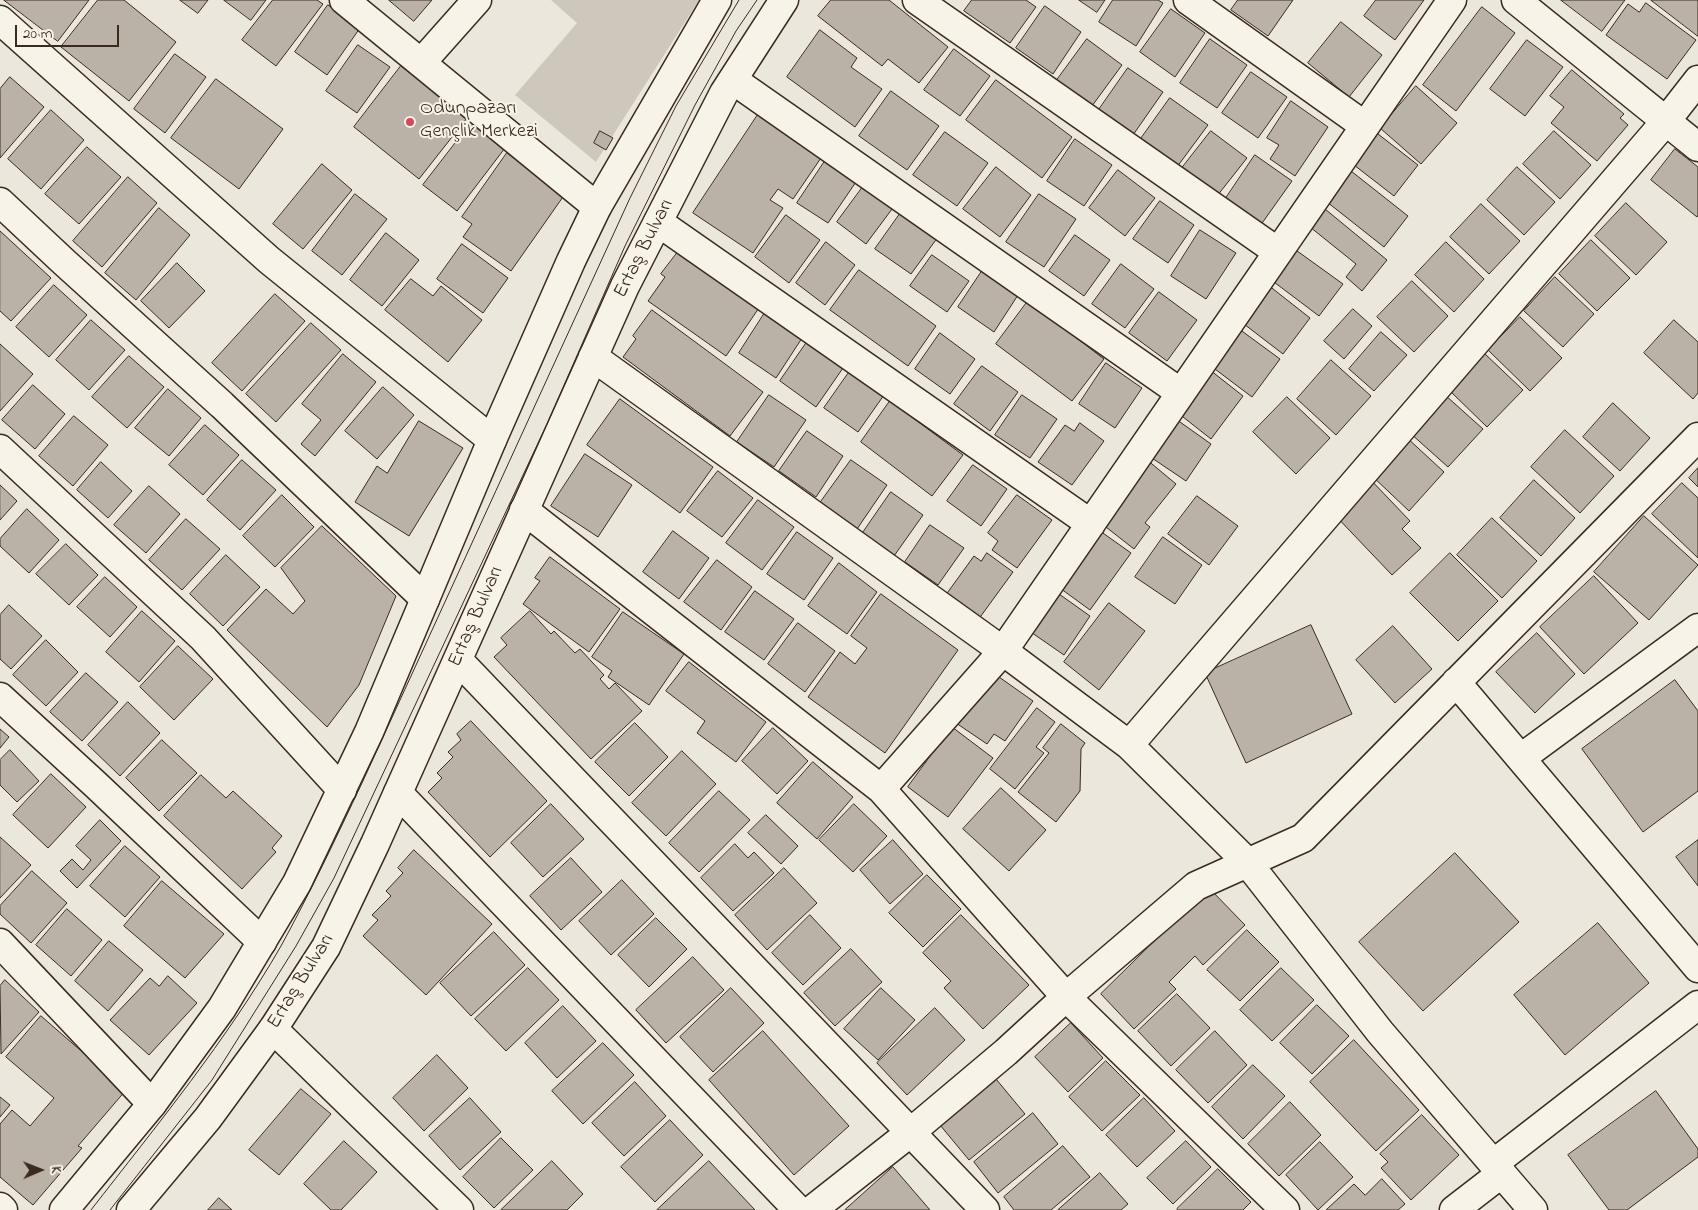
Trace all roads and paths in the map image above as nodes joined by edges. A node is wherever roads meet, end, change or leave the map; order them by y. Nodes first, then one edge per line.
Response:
1 (344, 0) edge
2 (477, 0) edge
3 (717, 0) edge
4 (784, 0) edge
5 (917, 0) edge
6 (1188, 0) edge
7 (1452, 0) edge
8 (1516, 0) edge
9 (0, 20) edge
10 (421, 62) junction
11 (733, 80) junction
12 (1698, 80) edge
13 (1666, 122) junction
14 (1365, 126) junction
15 (1698, 147) edge
16 (0, 202) edge
17 (597, 207) junction
18 (658, 222) junction
19 (1278, 252) junction
20 (593, 357) junction
21 (1181, 393) junction
22 (1698, 437) edge
23 (492, 440) junction
24 (0, 449) edge
25 (524, 510) junction
26 (1091, 524) junction
27 (425, 599) junction
28 (1698, 628) edge
29 (1003, 651) junction
30 (458, 660) junction
31 (1456, 682) junction
32 (0, 697) edge
33 (1129, 745) junction
34 (1521, 758) junction
35 (881, 789) junction
36 (342, 790) junction
37 (398, 793) junction
38 (1248, 862) junction
39 (262, 942) junction
40 (0, 943) edge
41 (1698, 968) edge
42 (1066, 997) junction
43 (1698, 1005) edge
44 (273, 1029) junction
45 (152, 1104) junction
46 (911, 1132) junction
47 (1497, 1169) junction
48 (0, 1207) edge
49 (3, 1210) edge
50 (64, 1210) edge
51 (131, 1210) edge
52 (459, 1210) edge
53 (798, 1210) edge
54 (812, 1210) edge
55 (985, 1210) edge
56 (1285, 1210) edge
57 (1454, 1210) edge
58 (1533, 1210) edge

1 - 10 street
2 - 10 street
3 - 17 street
4 - 11 street, Ertaş Bulvarı
5 - 19 street
6 - 14 street
7 - 14 street
8 - 13 street
9 - 23 street
10 - 17 street
11 - 18 street, Ertaş Bulvarı
11 - 21 street
12 - 13 street
13 - 15 street
13 - 33 street
14 - 19 street
16 - 27 street
17 - 23 street
18 - 20 street, Ertaş Bulvarı
18 - 26 street
19 - 21 street
20 - 25 street, Ertaş Bulvarı
20 - 29 street
21 - 26 street
22 - 31 street
23 - 27 street
24 - 36 street
25 - 30 street, Ertaş Bulvarı
25 - 35 street
26 - 29 street
27 - 36 street
28 - 34 street
29 - 33 street
29 - 35 street
30 - 37 street, Ertaş Bulvarı
30 - 46 street
31 - 34 street
31 - 38 street
32 - 39 street
33 - 38 street
34 - 41 street
35 - 42 street
36 - 39 street
37 - 44 street, Ertaş Bulvarı
37 - 53 street
38 - 42 street
38 - 47 street
39 - 45 street
40 - 45 street
42 - 46 street
42 - 56 street
43 - 47 street
44 - 51 street, Ertaş Bulvarı
44 - 52 street
45 - 50 street
46 - 54 street
46 - 55 street
47 - 57 street
47 - 58 street
48 - 49 street

